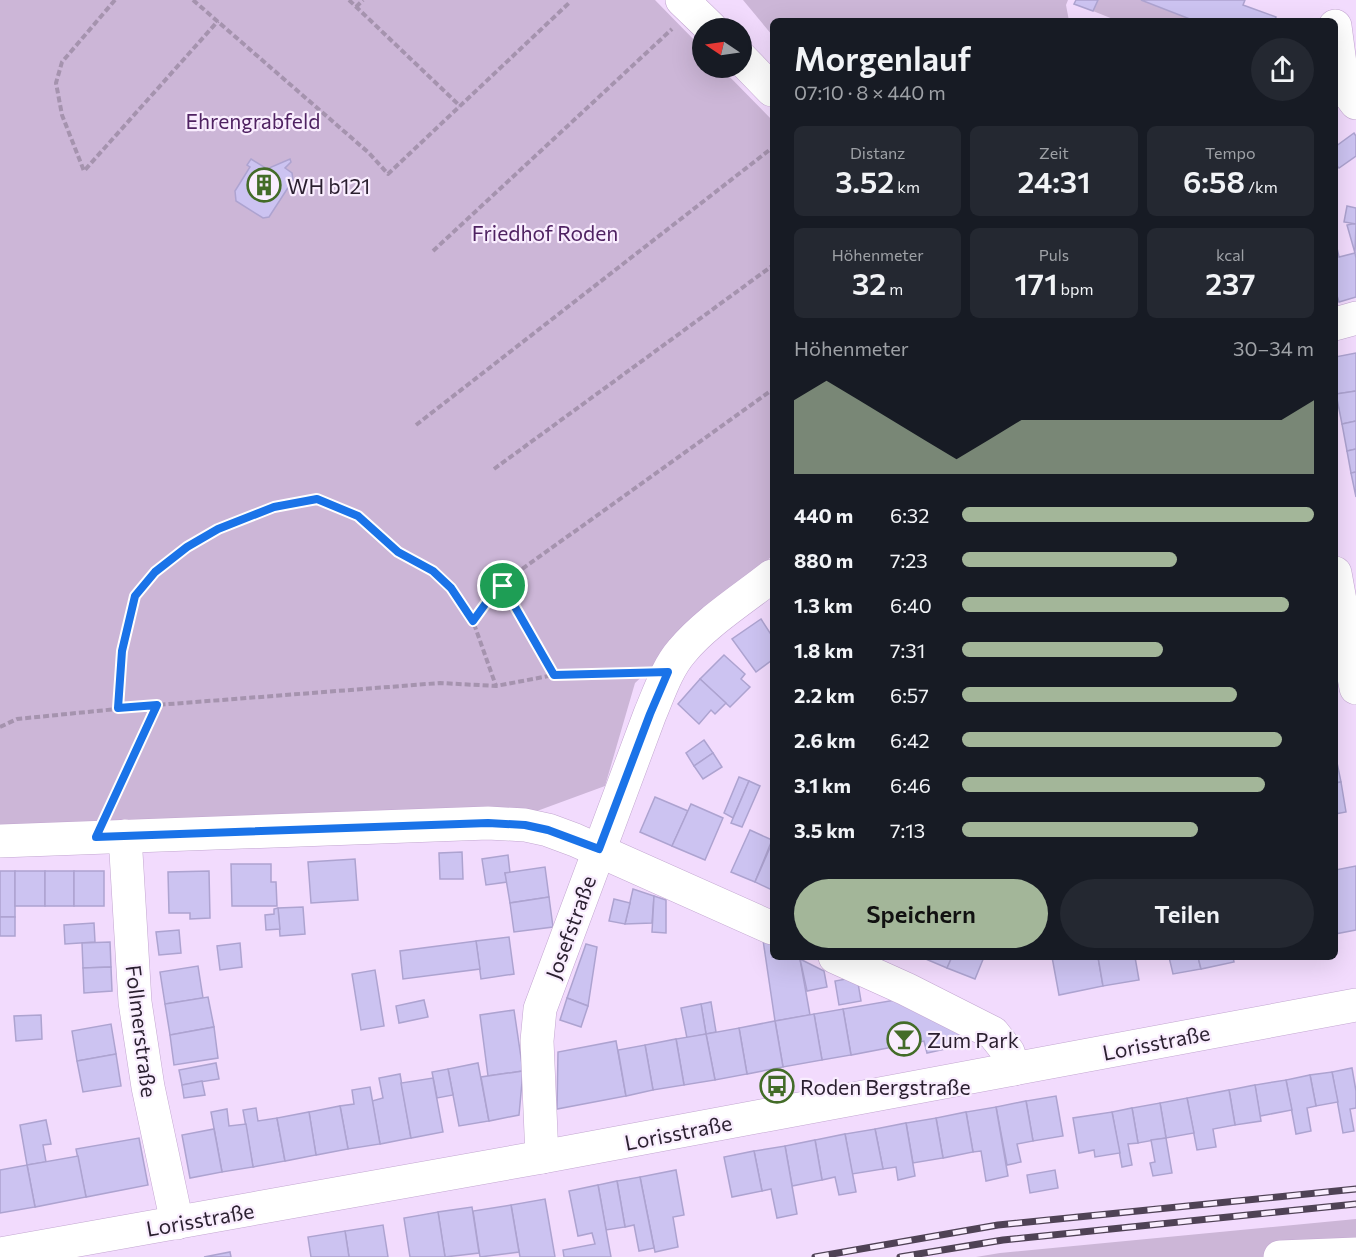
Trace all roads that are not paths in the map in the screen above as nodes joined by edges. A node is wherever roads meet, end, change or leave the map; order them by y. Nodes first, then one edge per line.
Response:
1 (1338, 48) edge
2 (752, 69) edge
3 (770, 88) edge
4 (1356, 103) edge
5 (1356, 318) edge
6 (1338, 323) edge
7 (770, 578) edge
8 (1338, 589) edge
9 (1356, 688) edge
10 (111, 837) junction
11 (0, 841) edge
12 (599, 849) junction
13 (770, 927) edge
14 (843, 960) edge
15 (1356, 1005) edge
16 (1014, 1069) junction
17 (542, 1157) junction
18 (177, 1223) junction
19 (0, 1254) edge
20 (1356, 1254) edge
21 (1280, 1257) edge

1 - 4 street
2 - 3 street
5 - 6 street
7 - 12 street, Josefstraße
8 - 9 street
10 - 11 street
10 - 12 street
10 - 18 street, Follmerstraße
12 - 13 street
12 - 17 street, Josefstraße
14 - 16 street
15 - 16 street, Lorisstraße
16 - 17 street, Lorisstraße
17 - 18 street, Lorisstraße
18 - 19 street, Lorisstraße
20 - 21 street

